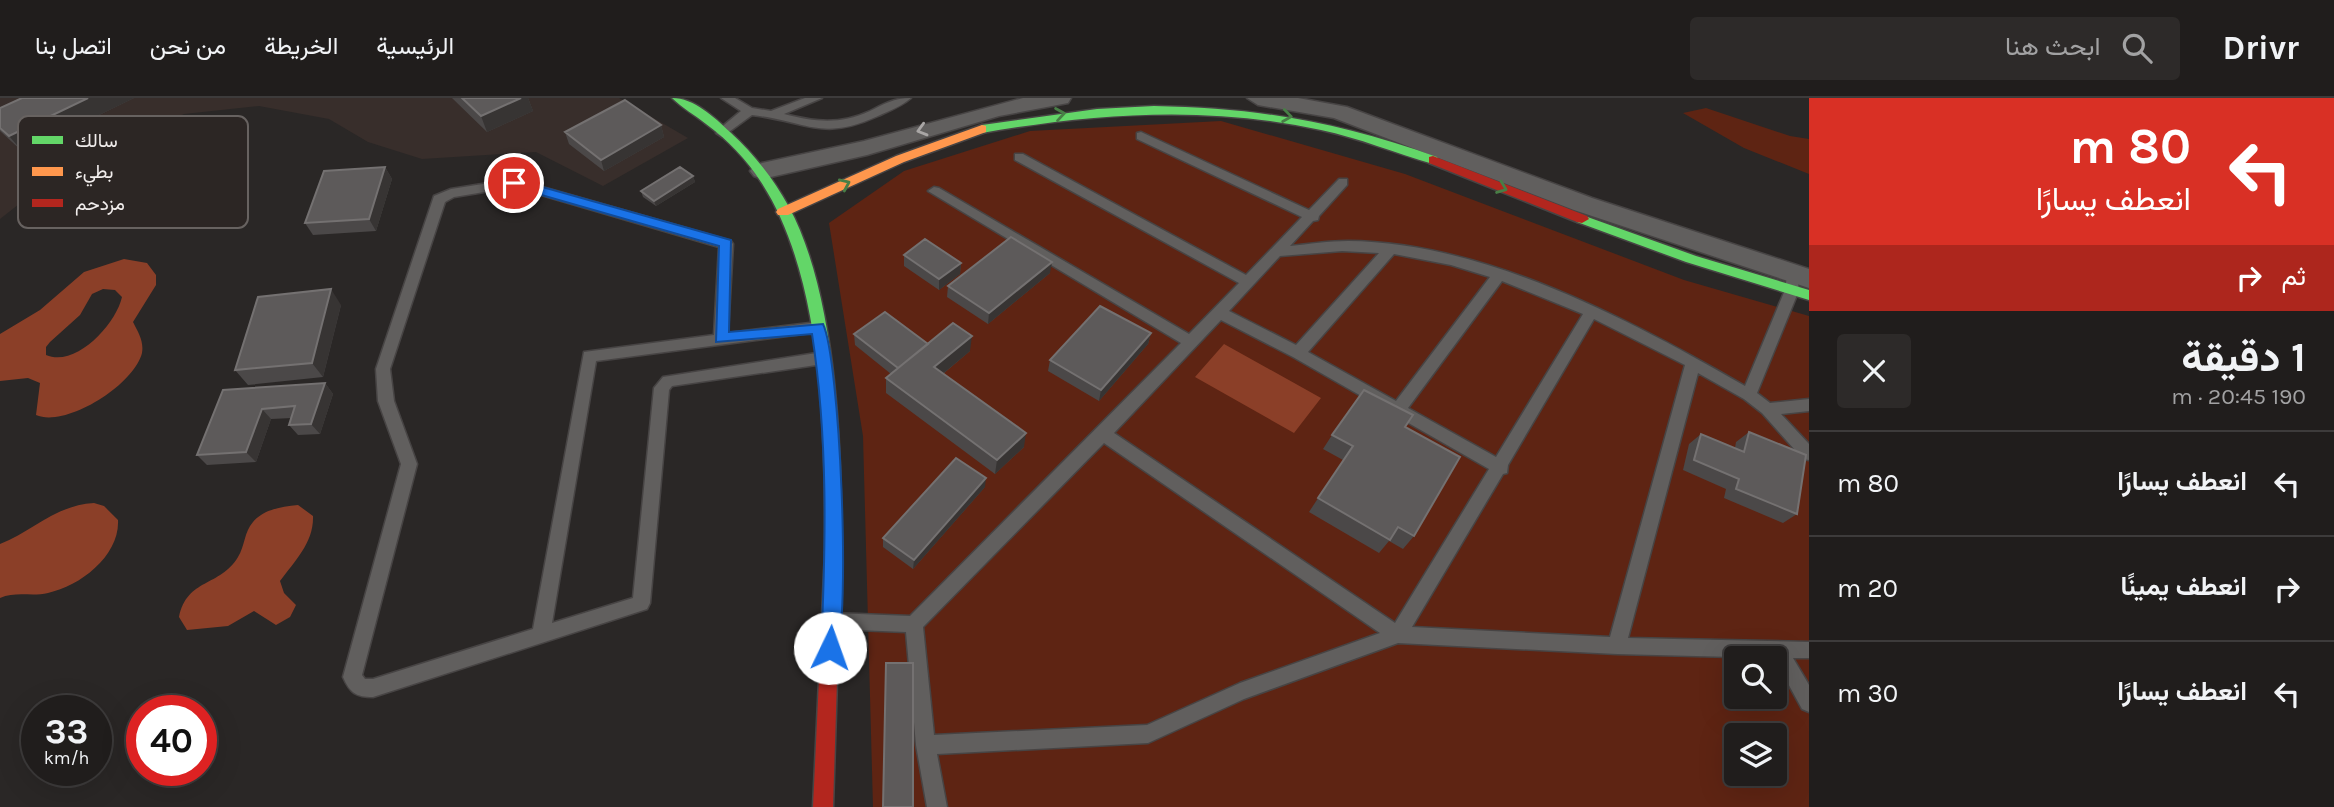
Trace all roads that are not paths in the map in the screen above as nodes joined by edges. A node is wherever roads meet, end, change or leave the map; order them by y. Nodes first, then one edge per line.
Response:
1 (678, 98) edge
2 (727, 98) edge
3 (816, 98) edge
4 (905, 98) edge
5 (1060, 98) edge
6 (1258, 98) edge
7 (749, 111) junction
8 (775, 113) junction
9 (722, 133) junction
10 (1141, 136) dead end
11 (1019, 157) dead end
12 (762, 171) junction
13 (1343, 182) dead end
14 (934, 191) dead end
15 (783, 212) junction
16 (1313, 217) junction
17 (1390, 250) junction
18 (1277, 252) junction
19 (1498, 276) junction
20 (1798, 281) edge
21 (1248, 282) junction
22 (1809, 295) edge
23 (1591, 312) junction
24 (1220, 313) junction
25 (818, 327) junction
26 (721, 338) junction
27 (1192, 343) junction
28 (1298, 353) junction
29 (823, 358) junction
30 (1693, 362) junction
31 (1749, 395) junction
32 (1809, 405) edge
33 (1399, 409) junction
34 (1767, 409) junction
35 (1103, 435) junction
36 (1809, 454) edge
37 (1501, 468) junction
38 (831, 621) junction
39 (914, 624) junction
40 (541, 635) junction
41 (1398, 635) junction
42 (1618, 646) junction
43 (1724, 647) edge
44 (1787, 649) edge
45 (1809, 650) edge
46 (1787, 664) edge
47 (1809, 704) edge
48 (926, 745) junction
49 (822, 807) edge
50 (937, 807) edge

1 - 9 street
2 - 7 lane
3 - 8 lane
4 - 8 lane
5 -> 12 street
6 - 20 street
7 - 8 lane
7 - 9 lane
9 - 12 street
10 - 16 lane
11 - 21 lane
12 - 15 street
13 - 16 lane
14 - 27 lane
15 -> 20 street
15 - 25 street
16 - 18 lane
17 - 18 lane
17 - 19 lane
17 - 28 lane
18 - 21 lane
19 - 23 lane
19 - 33 lane
20 - 22 street
20 - 31 lane
21 - 24 lane
23 - 30 lane
23 - 37 lane
24 - 27 lane
24 - 28 lane
25 - 26 lane
25 - 29 street
26 - 40 lane
26 - 40 lane
27 - 35 lane
28 - 33 lane
29 - 38 street
29 - 40 lane
30 - 31 lane
30 - 42 lane
31 - 34 lane
32 - 34 lane
33 - 37 lane
34 - 36 lane
35 - 39 lane
35 - 41 lane
37 - 41 lane
38 - 39 lane
38 - 49 street
39 - 48 lane
41 - 42 lane
41 - 48 lane
42 - 43 lane
44 - 45 lane
46 - 47 lane
48 - 50 lane

